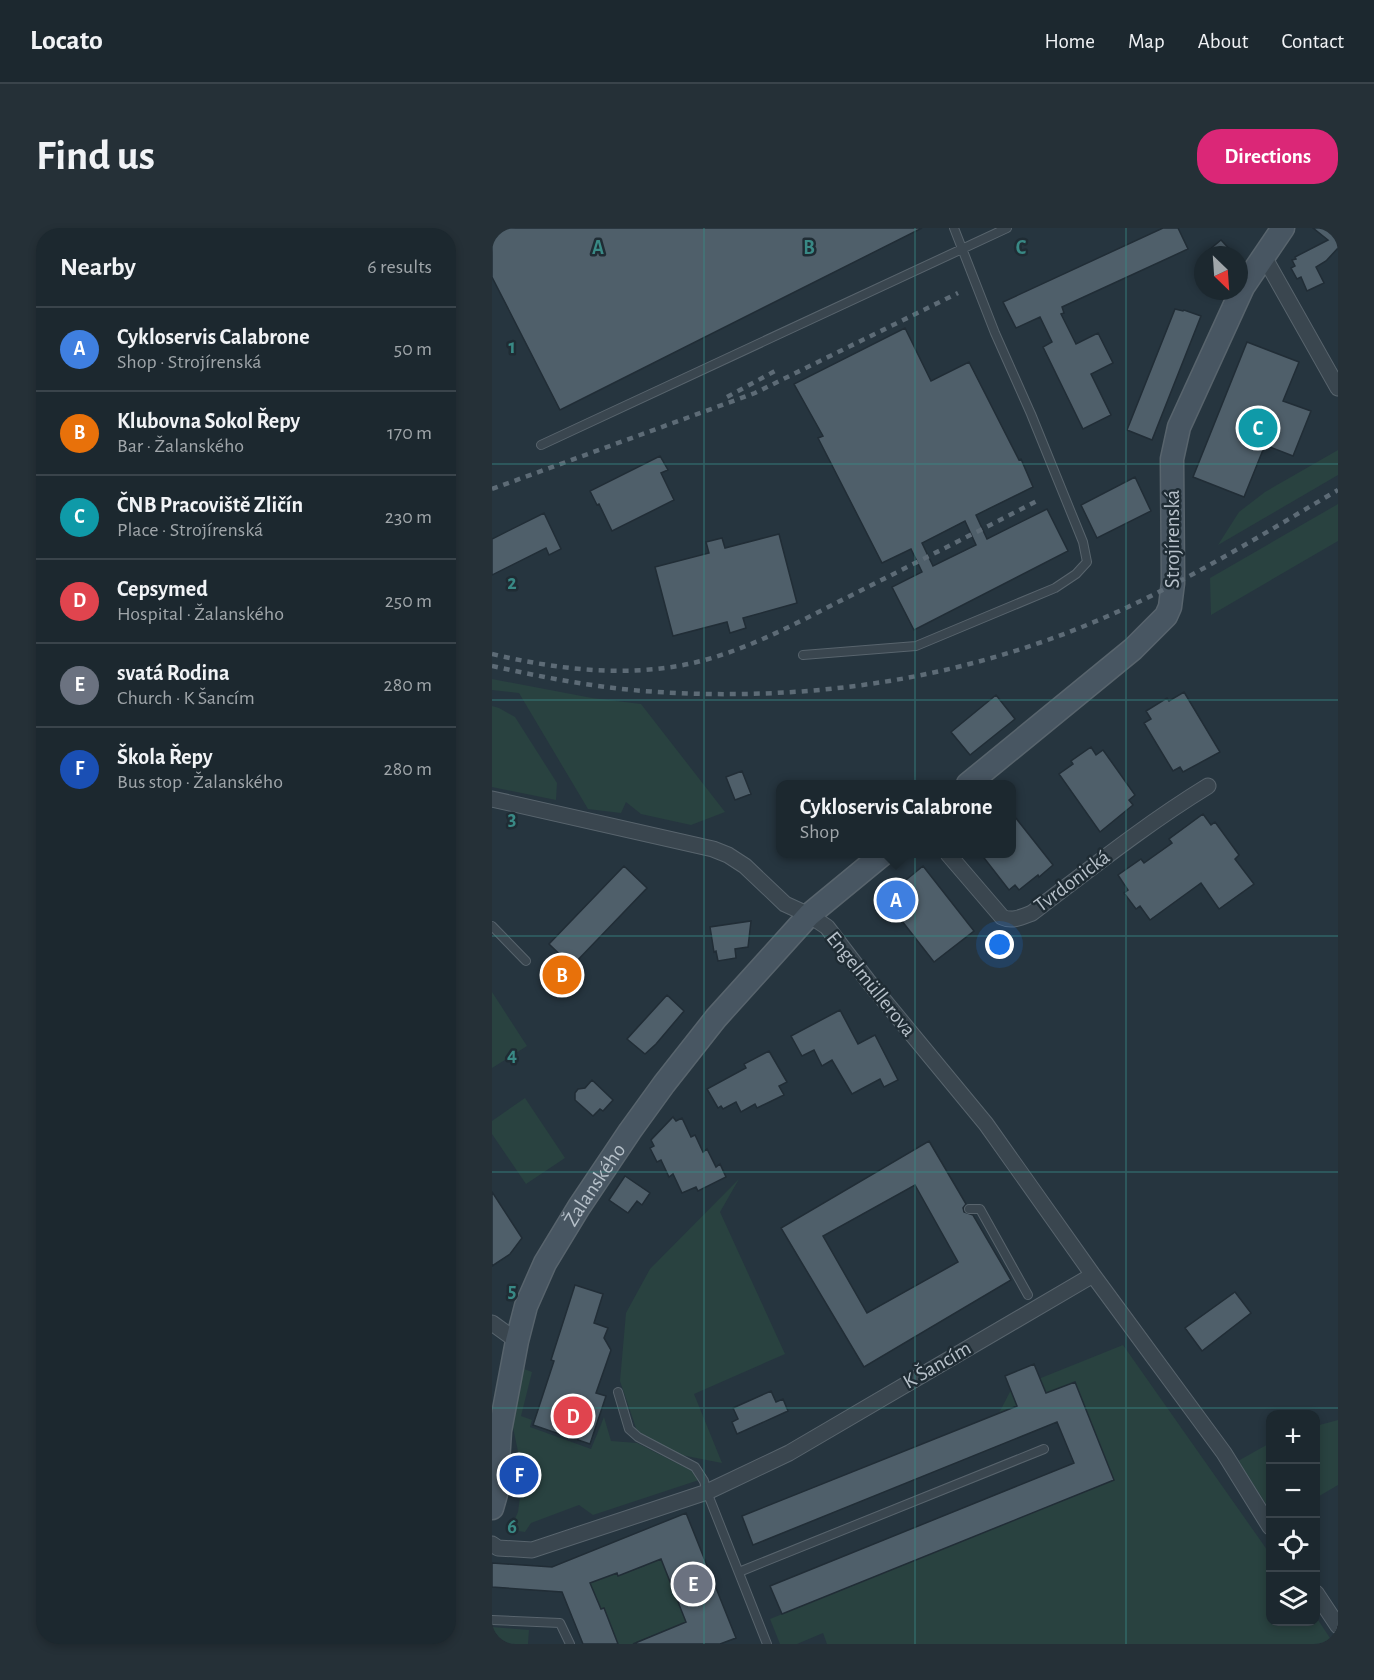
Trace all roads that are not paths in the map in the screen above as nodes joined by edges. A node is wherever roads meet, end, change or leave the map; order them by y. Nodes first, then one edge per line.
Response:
1 (954, 228) edge
2 (1007, 228) edge
3 (1283, 228) edge
4 (964, 249) junction
5 (1263, 255) junction
6 (1338, 388) edge
7 (541, 445) dead end
8 (803, 655) dead end
9 (973, 780) edge
10 (1208, 786) dead end
11 (492, 799) edge
12 (878, 858) edge
13 (951, 858) edge
14 (809, 915) junction
15 (492, 926) edge
16 (526, 961) dead end
17 (969, 1209) dead end
18 (1093, 1275) junction
19 (1028, 1295) dead end
20 (492, 1323) edge
21 (517, 1341) junction
22 (618, 1392) dead end
23 (1044, 1449) dead end
24 (707, 1492) junction
25 (492, 1508) edge
26 (1266, 1521) edge
27 (492, 1544) edge
28 (739, 1572) junction
29 (1320, 1599) edge
30 (492, 1620) edge
31 (1338, 1626) edge
32 (570, 1644) edge
33 (767, 1644) edge

1 - 4 lane
2 - 4 lane
3 - 5 street, Strojírenská
4 - 7 lane
4 - 8 lane
5 - 6 street
5 - 9 street, Strojírenská
10 - 13 street, Tvrdonická
11 - 14 street, Engelmüllerova
12 - 14 street
14 - 18 street, Engelmüllerova
14 - 21 street, Žalanského
15 - 16 lane
17 - 19 lane
18 - 24 street, K Šancím
18 - 26 street
20 - 21 street
21 - 25 street, Žalanského
22 - 24 lane
23 - 28 lane
24 - 27 street, K Šancím
24 - 28 lane
28 - 33 lane
29 - 31 street
30 - 32 lane

